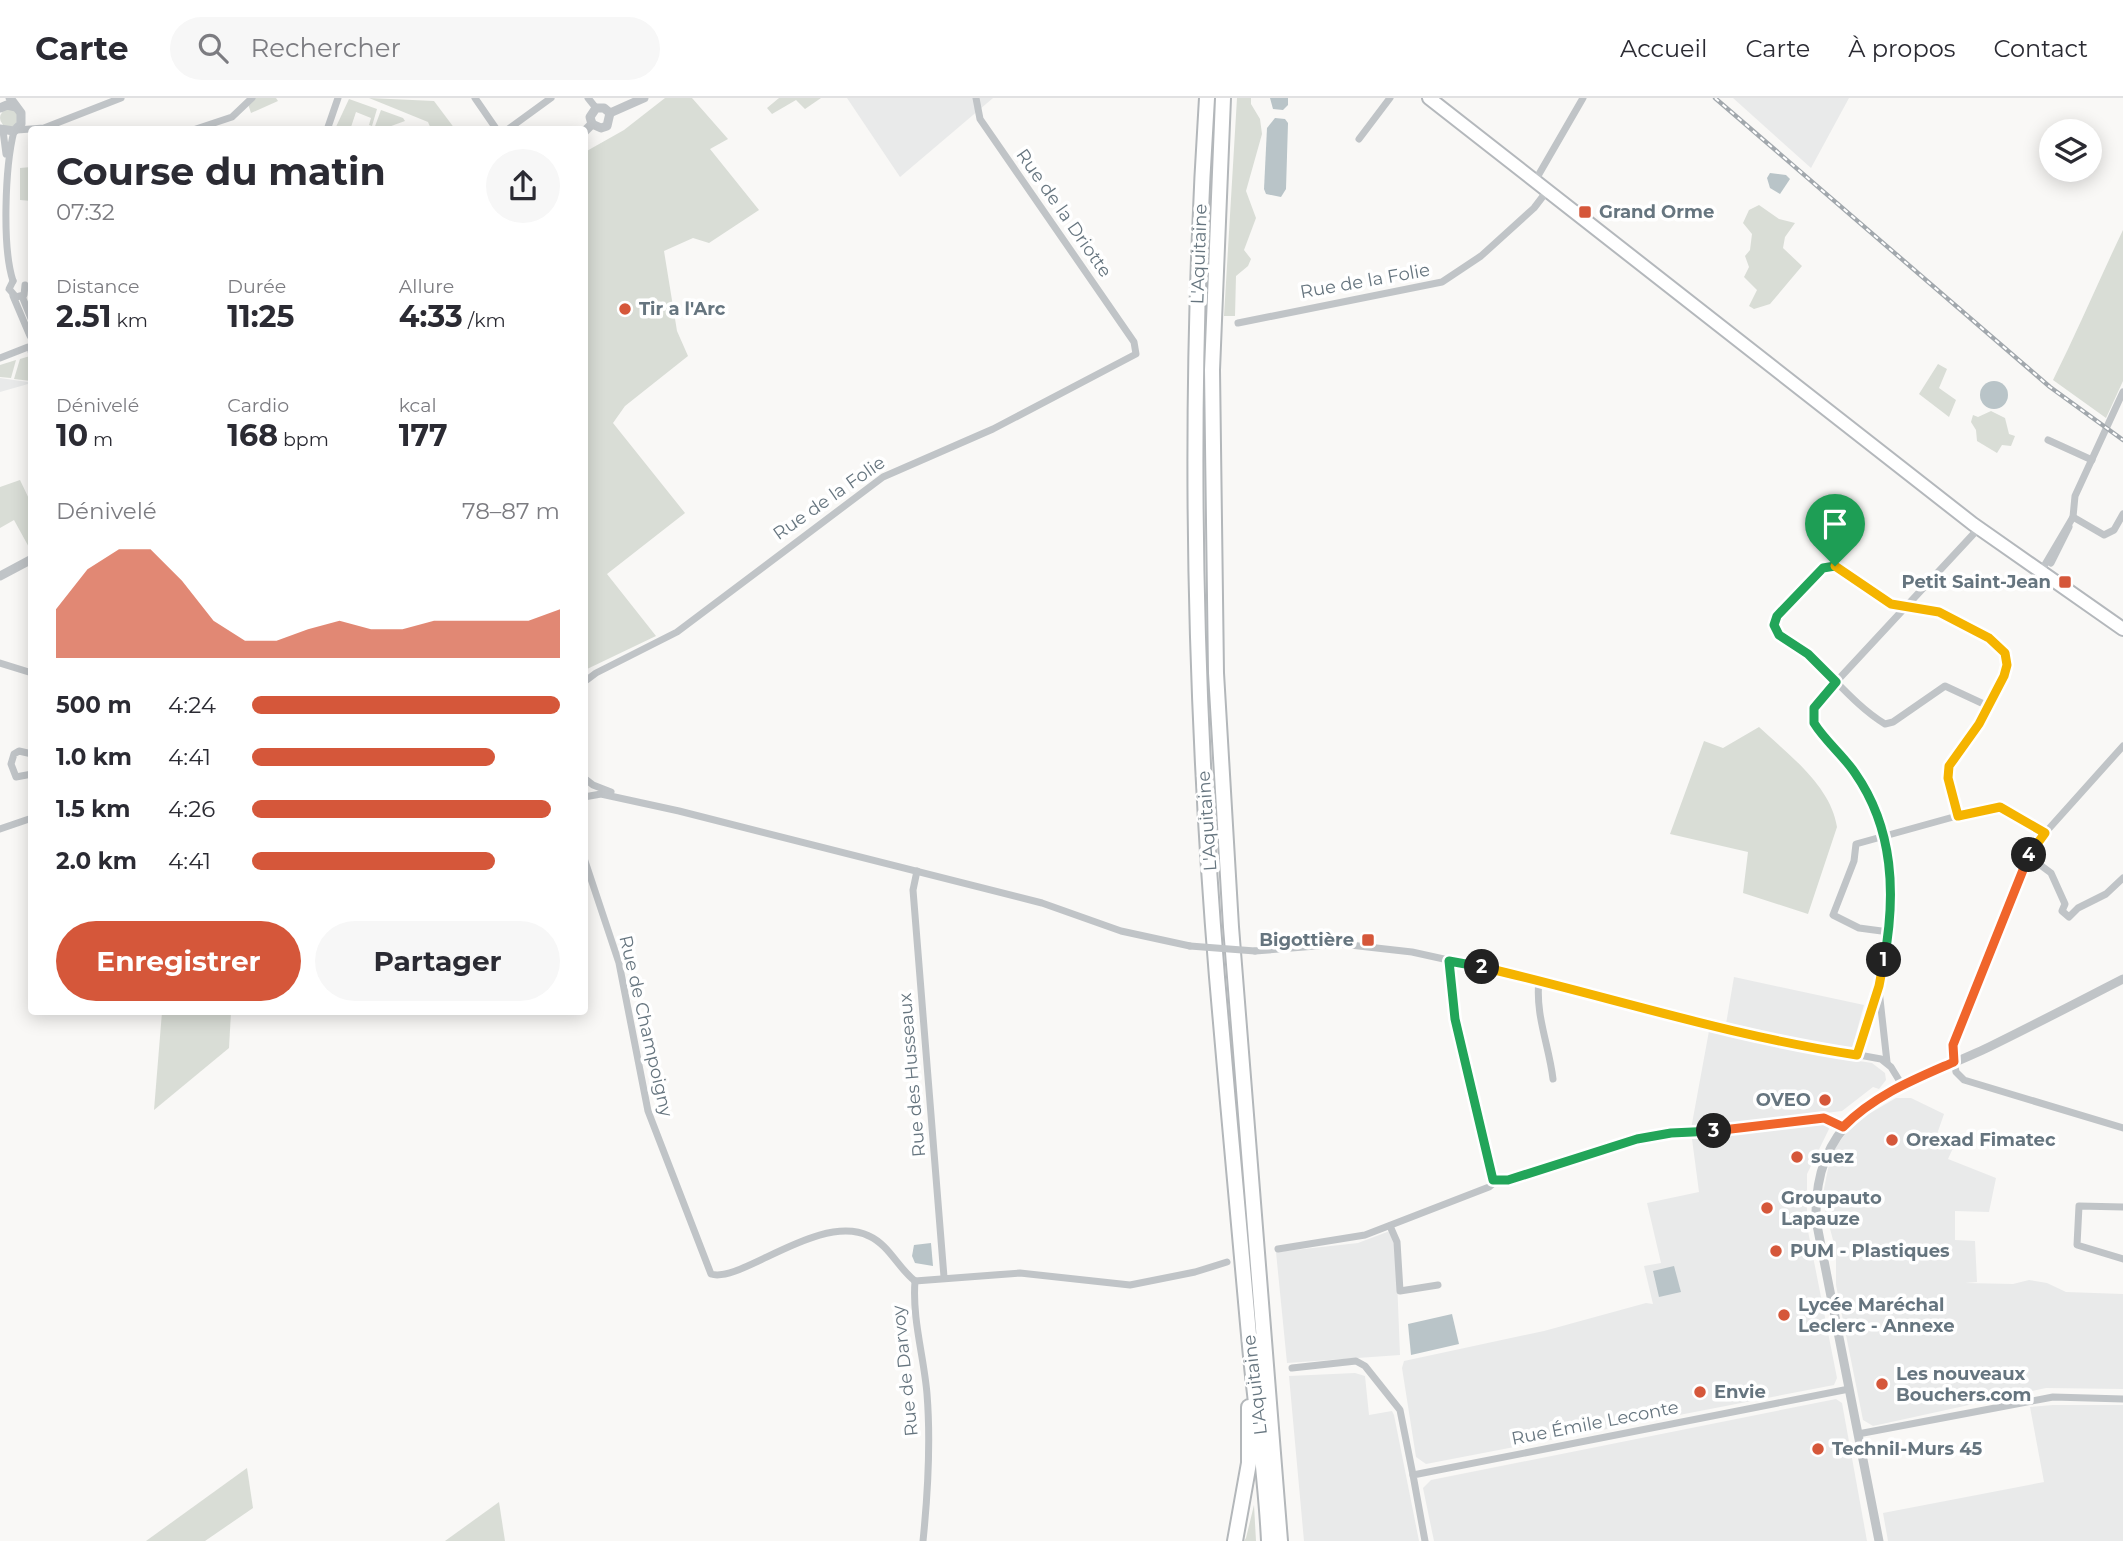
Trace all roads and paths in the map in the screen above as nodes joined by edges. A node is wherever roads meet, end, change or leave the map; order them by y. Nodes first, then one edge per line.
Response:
1 (3, 98) edge
2 (10, 98) edge
3 (121, 98) edge
4 (252, 98) edge
5 (338, 98) edge
6 (475, 98) edge
7 (551, 98) edge
8 (588, 98) edge
9 (644, 98) edge
10 (976, 98) edge
11 (1207, 98) edge
12 (1223, 98) edge
13 (1390, 98) edge
14 (1429, 98) edge
15 (1583, 98) edge
16 (16, 107) junction
17 (0, 108) edge
18 (596, 108) junction
19 (610, 113) junction
20 (22, 116) junction
21 (592, 124) junction
22 (50, 125) joint
23 (204, 126) edge
24 (328, 126) edge
25 (494, 126) edge
26 (512, 126) edge
27 (588, 128) edge
28 (28, 129) edge
29 (1, 130) edge
30 (15, 130) junction
31 (1359, 139) dead end
32 (8, 166) junction
33 (1535, 181) junction
34 (1547, 191) junction
35 (13, 281) junction
36 (28, 284) edge
37 (17, 296) junction
38 (28, 314) edge
39 (1238, 323) dead end
40 (28, 327) edge
41 (1134, 342) joint
42 (28, 351) edge
43 (0, 358) edge
44 (2123, 392) edge
45 (2048, 440) dead end
46 (2092, 460) junction
47 (2123, 514) edge
48 (2071, 520) junction
49 (1979, 528) junction
50 (28, 561) edge
51 (2042, 574) junction
52 (0, 576) edge
53 (1907, 607) junction
54 (2123, 629) edge
55 (0, 663) edge
56 (28, 672) edge
57 (588, 678) edge
58 (1836, 682) junction
59 (1988, 706) junction
60 (2122, 748) edge
61 (28, 753) edge
62 (28, 775) edge
63 (590, 792) edge
64 (1958, 816) junction
65 (28, 819) edge
66 (0, 829) edge
67 (2045, 833) junction
68 (1883, 835) junction
69 (2028, 856) junction
70 (588, 870) edge
71 (917, 871) junction
72 (2123, 878) edge
73 (2065, 904) junction
74 (2078, 908) junction
75 (1889, 932) junction
76 (1449, 961) junction
77 (2123, 979) edge
78 (1539, 980) junction
79 (1879, 986) junction
80 (1857, 1055) junction
81 (1887, 1062) junction
82 (1954, 1062) junction
83 (1553, 1079) dead end
84 (1902, 1085) junction
85 (1843, 1127) junction
86 (2123, 1128) edge
87 (1496, 1181) junction
88 (2123, 1208) edge
89 (1390, 1226) junction
90 (1278, 1249) dead end
91 (2123, 1259) edge
92 (1227, 1262) dead end
93 (944, 1277) junction
94 (915, 1281) junction
95 (1438, 1285) dead end
96 (1250, 1350) junction
97 (1292, 1368) dead end
98 (1849, 1389) junction
99 (2123, 1399) edge
100 (1858, 1434) junction
101 (1413, 1475) junction
102 (923, 1541) edge
103 (1236, 1541) edge
104 (1269, 1541) edge
105 (1280, 1541) edge
106 (1425, 1541) edge
107 (1879, 1541) edge

1 - 17 street
2 - 16 street
3 - 22 street
4 - 23 street
5 - 24 street
6 - 25 street
7 - 26 street
8 - 18 street
9 - 19 street
10 - 41 street, Rue de la Driotte
11 - 96 highway, L'Aquitaine
12 - 105 highway, L'Aquitaine
13 - 31 street
14 - 33 main road
15 - 33 street
16 - 17 street
16 - 20 street
18 - 19 street
18 - 21 street
19 - 21 street
20 - 22 street
20 - 30 street
21 - 27 street
28 - 30 street
29 - 30 street
29 - 32 street
30 - 32 street
32 - 35 street
33 - 34 main road
34 - 39 street, Rue de la Folie
34 - 49 main road
35 - 36 street
35 - 37 street
36 - 37 street
37 - 38 street
37 - 40 street
41 - 57 street, Rue de la Folie
42 - 43 street
44 - 46 street
45 - 46 street
46 - 48 street
47 - 48 street
48 - 51 street
49 - 51 main road
49 - 53 street
50 - 52 street
51 - 54 main road
53 - 58 street
53 - 58 street
53 - 59 street
55 - 56 street
58 - 59 street
58 - 68 street
59 - 64 street
60 - 67 street
61 - 62 street
63 - 71 street
64 - 67 street
64 - 68 street
65 - 66 street
67 - 69 street
68 - 75 street
68 - 75 street
69 - 73 street
69 - 82 street
70 - 94 street, Rue de Champoigny
71 - 76 street, bridge
71 - 93 street, Rue des Husseaux
72 - 74 street
73 - 74 street
73 - 74 street
75 - 79 street
76 - 78 street
76 - 87 street
77 - 82 street
78 - 80 street
78 - 83 street
79 - 80 street
79 - 81 street
80 - 81 street
81 - 84 street
82 - 84 street
82 - 86 street
84 - 85 street
85 - 87 street
85 - 98 street
87 - 89 street
88 - 91 street
89 - 90 street
89 - 95 street
92 - 93 street
93 - 94 street
94 - 102 street, Rue de Darvoy
96 - 103 highway
96 - 104 highway, L'Aquitaine
97 - 101 street
98 - 100 street
98 - 101 street, Rue Émile Leconte
99 - 100 street
100 - 107 street
101 - 106 street

